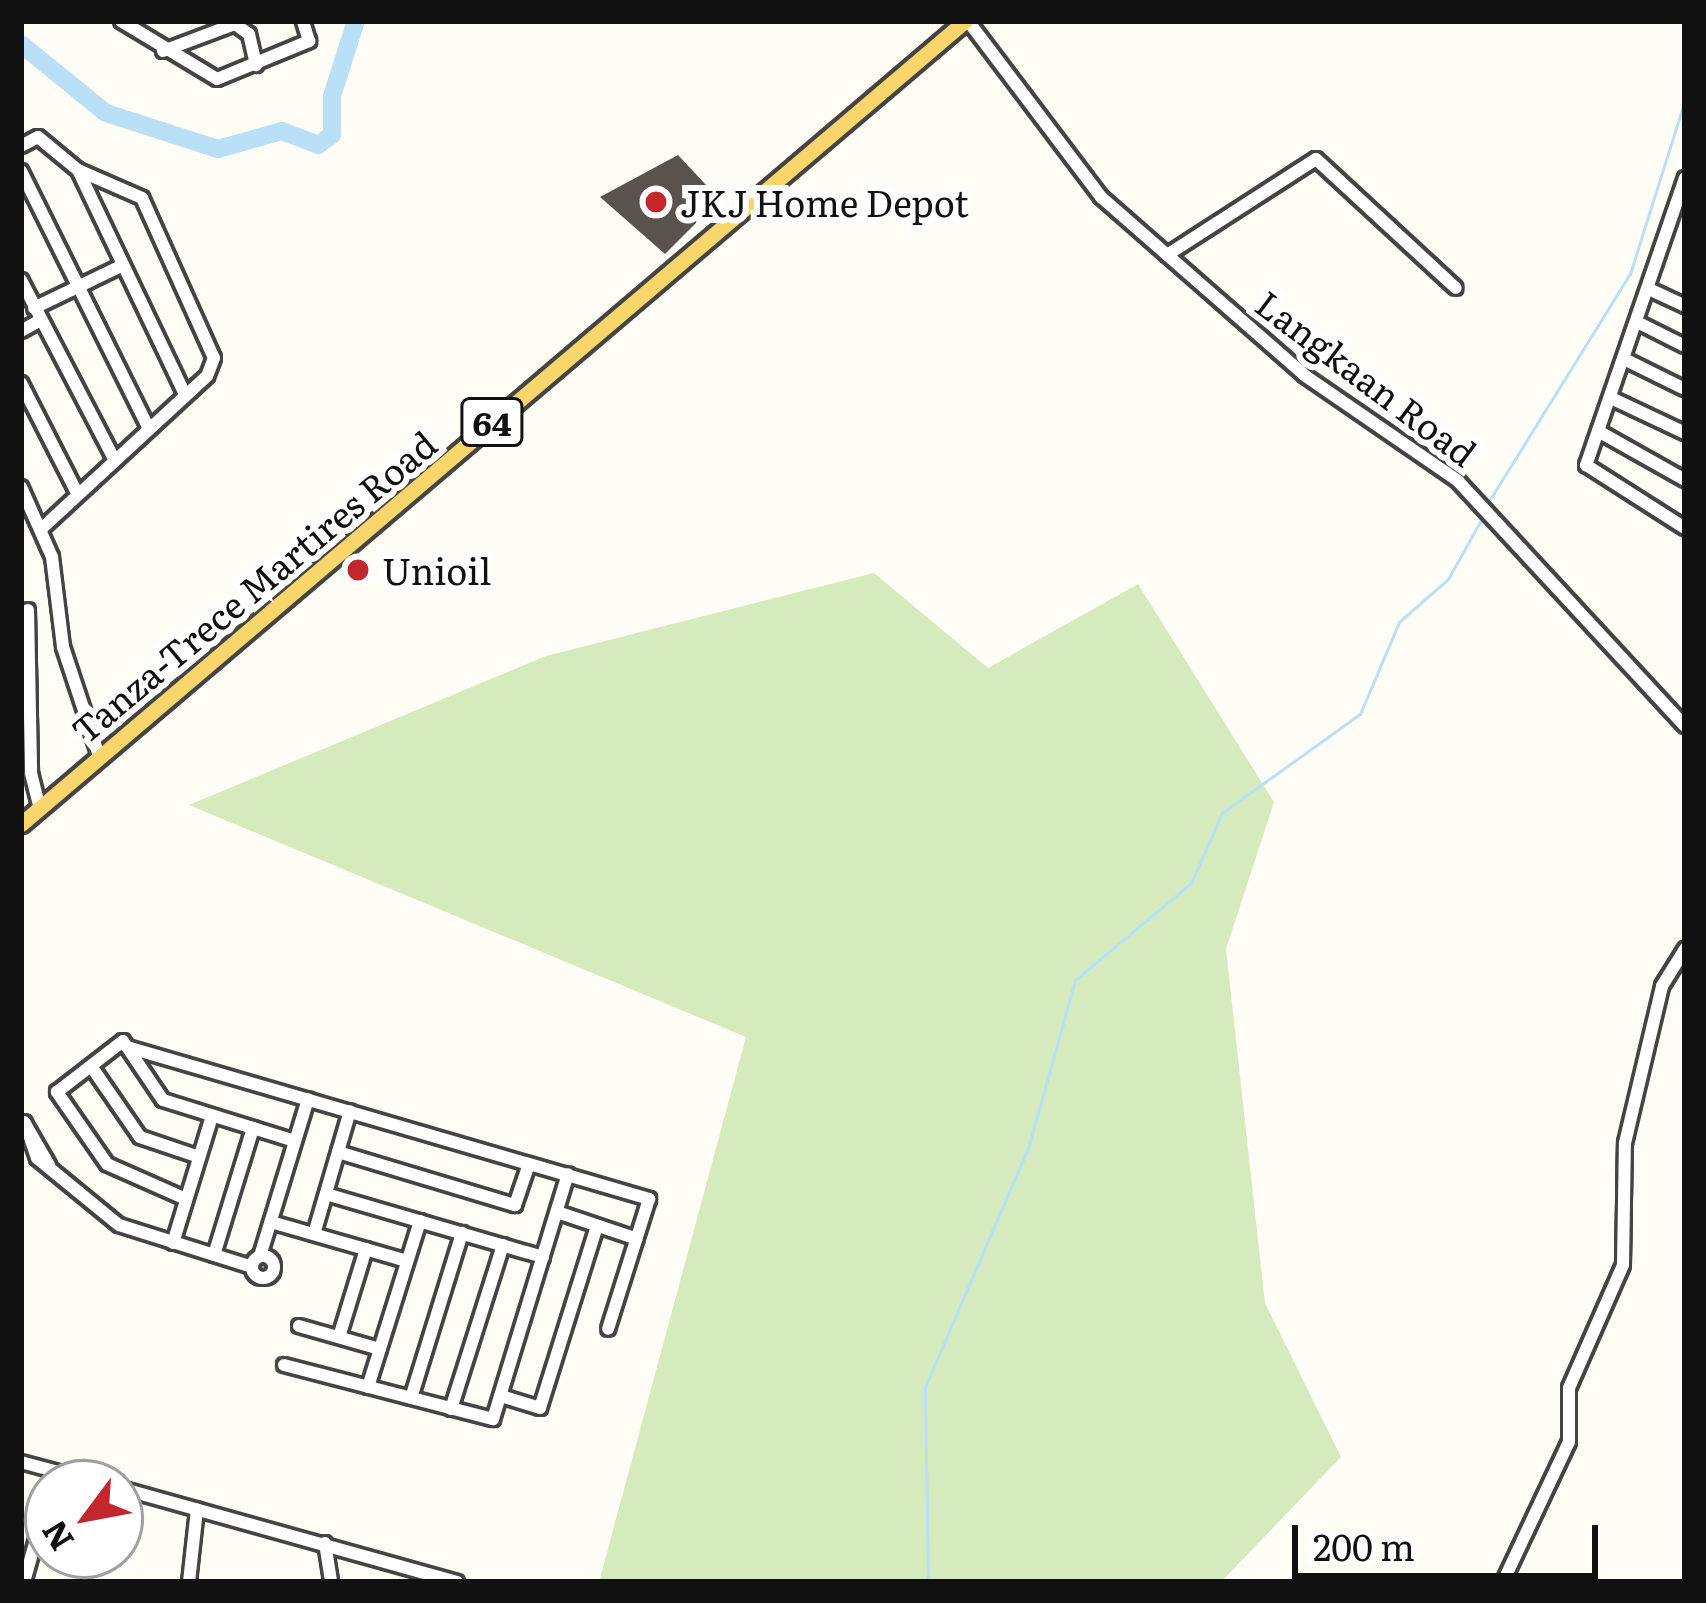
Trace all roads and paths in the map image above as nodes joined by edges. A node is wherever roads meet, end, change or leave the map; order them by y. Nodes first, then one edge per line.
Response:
1 (121, 21) edge
2 (303, 21) edge
3 (963, 22) edge
4 (163, 51) junction
5 (256, 65) junction
6 (21, 146) edge
7 (78, 170) junction
8 (21, 171) edge
9 (1685, 180) edge
10 (1167, 255) junction
11 (121, 266) junction
12 (21, 280) edge
13 (76, 287) junction
14 (1456, 288) dead end
15 (1652, 290) junction
16 (1685, 306) edge
17 (37, 314) junction
18 (1639, 323) junction
19 (21, 331) edge
20 (1683, 340) edge
21 (1624, 359) junction
22 (21, 382) edge
23 (1685, 389) edge
24 (185, 394) junction
25 (1611, 398) junction
26 (148, 428) junction
27 (1598, 431) junction
28 (1685, 433) edge
29 (114, 459) junction
30 (1685, 480) edge
31 (21, 487) edge
32 (77, 494) junction
33 (42, 528) junction
34 (1685, 528) edge
35 (28, 610) dead end
36 (24, 634) edge
37 (1685, 726) edge
38 (99, 756) junction
39 (27, 762) edge
40 (40, 808) junction
41 (21, 824) edge
42 (1685, 949) edge
43 (128, 1047) junction
44 (91, 1066) junction
45 (308, 1099) junction
46 (350, 1111) junction
47 (212, 1115) junction
48 (23, 1120) edge
49 (253, 1128) junction
50 (295, 1142) junction
51 (338, 1152) junction
52 (199, 1156) junction
53 (529, 1164) junction
54 (568, 1174) junction
55 (326, 1194) junction
56 (186, 1199) junction
57 (557, 1212) junction
58 (420, 1221) junction
59 (271, 1222) junction
60 (597, 1226) junction
61 (462, 1233) junction
62 (314, 1234) junction
63 (637, 1239) junction
64 (173, 1243) junction
65 (503, 1245) junction
66 (366, 1250) junction
67 (214, 1255) junction
68 (543, 1257) junction
69 (407, 1262) junction
70 (298, 1326) dead end
71 (608, 1329) dead end
72 (338, 1337) junction
73 (380, 1349) junction
74 (284, 1365) dead end
75 (368, 1387) junction
76 (501, 1396) junction
77 (411, 1398) junction
78 (451, 1409) junction
79 (144, 1495) edge
80 (197, 1509) junction
81 (325, 1544) junction
82 (189, 1582) edge
83 (331, 1582) edge
84 (458, 1582) edge
85 (1503, 1582) edge

1 - 4 street
2 - 5 street
3 - 10 street, Langkaan Road
3 - 38 main road, Tanza-Trece Martires Road / 64
4 - 5 street
4 - 5 street
6 - 7 street
7 - 11 street
7 - 24 street
8 - 13 street
9 - 15 street
10 - 14 street
10 - 37 street, Langkaan Road
11 - 13 street
11 - 24 street
12 - 17 street
13 - 17 street
13 - 26 street
15 - 16 street
15 - 18 street
17 - 19 street
17 - 29 street
18 - 20 street
18 - 21 street
21 - 23 street
21 - 25 street
22 - 32 street
24 - 26 street
25 - 27 street
25 - 28 street
26 - 29 street
27 - 30 street
27 - 34 street
29 - 32 street
31 - 33 street
32 - 33 street
33 - 38 street
35 - 36 street
36 - 39 street
38 - 40 main road, Tanza-Trece Martires Road / 64
39 - 40 street
40 - 41 main road, Tanza-Trece Martires Road / 64
42 - 85 street
43 - 44 street
43 - 45 street
43 - 47 street
44 - 52 street
44 - 56 street
45 - 46 street
45 - 50 street
46 - 51 street
46 - 53 street
47 - 49 street
47 - 52 street
48 - 64 street
49 - 50 street
49 - 67 street
50 - 59 street
51 - 53 street
51 - 55 street
52 - 56 street
53 - 54 street
54 - 57 street
54 - 63 street
55 - 58 street
55 - 62 street
56 - 64 street
57 - 60 street
57 - 68 street
58 - 61 street
58 - 69 street
59 - 62 street
59 - 67 street
60 - 63 street
60 - 76 street
61 - 65 street
61 - 77 street
62 - 66 street
63 - 71 street
64 - 67 street
65 - 68 street
65 - 78 street
66 - 69 street
66 - 72 street
68 - 76 street
69 - 73 street
70 - 72 street
72 - 73 street
73 - 75 street
74 - 75 street
75 - 77 street
76 - 78 street
77 - 78 street
79 - 80 street
80 - 81 street
80 - 82 street
81 - 83 street
81 - 84 street

